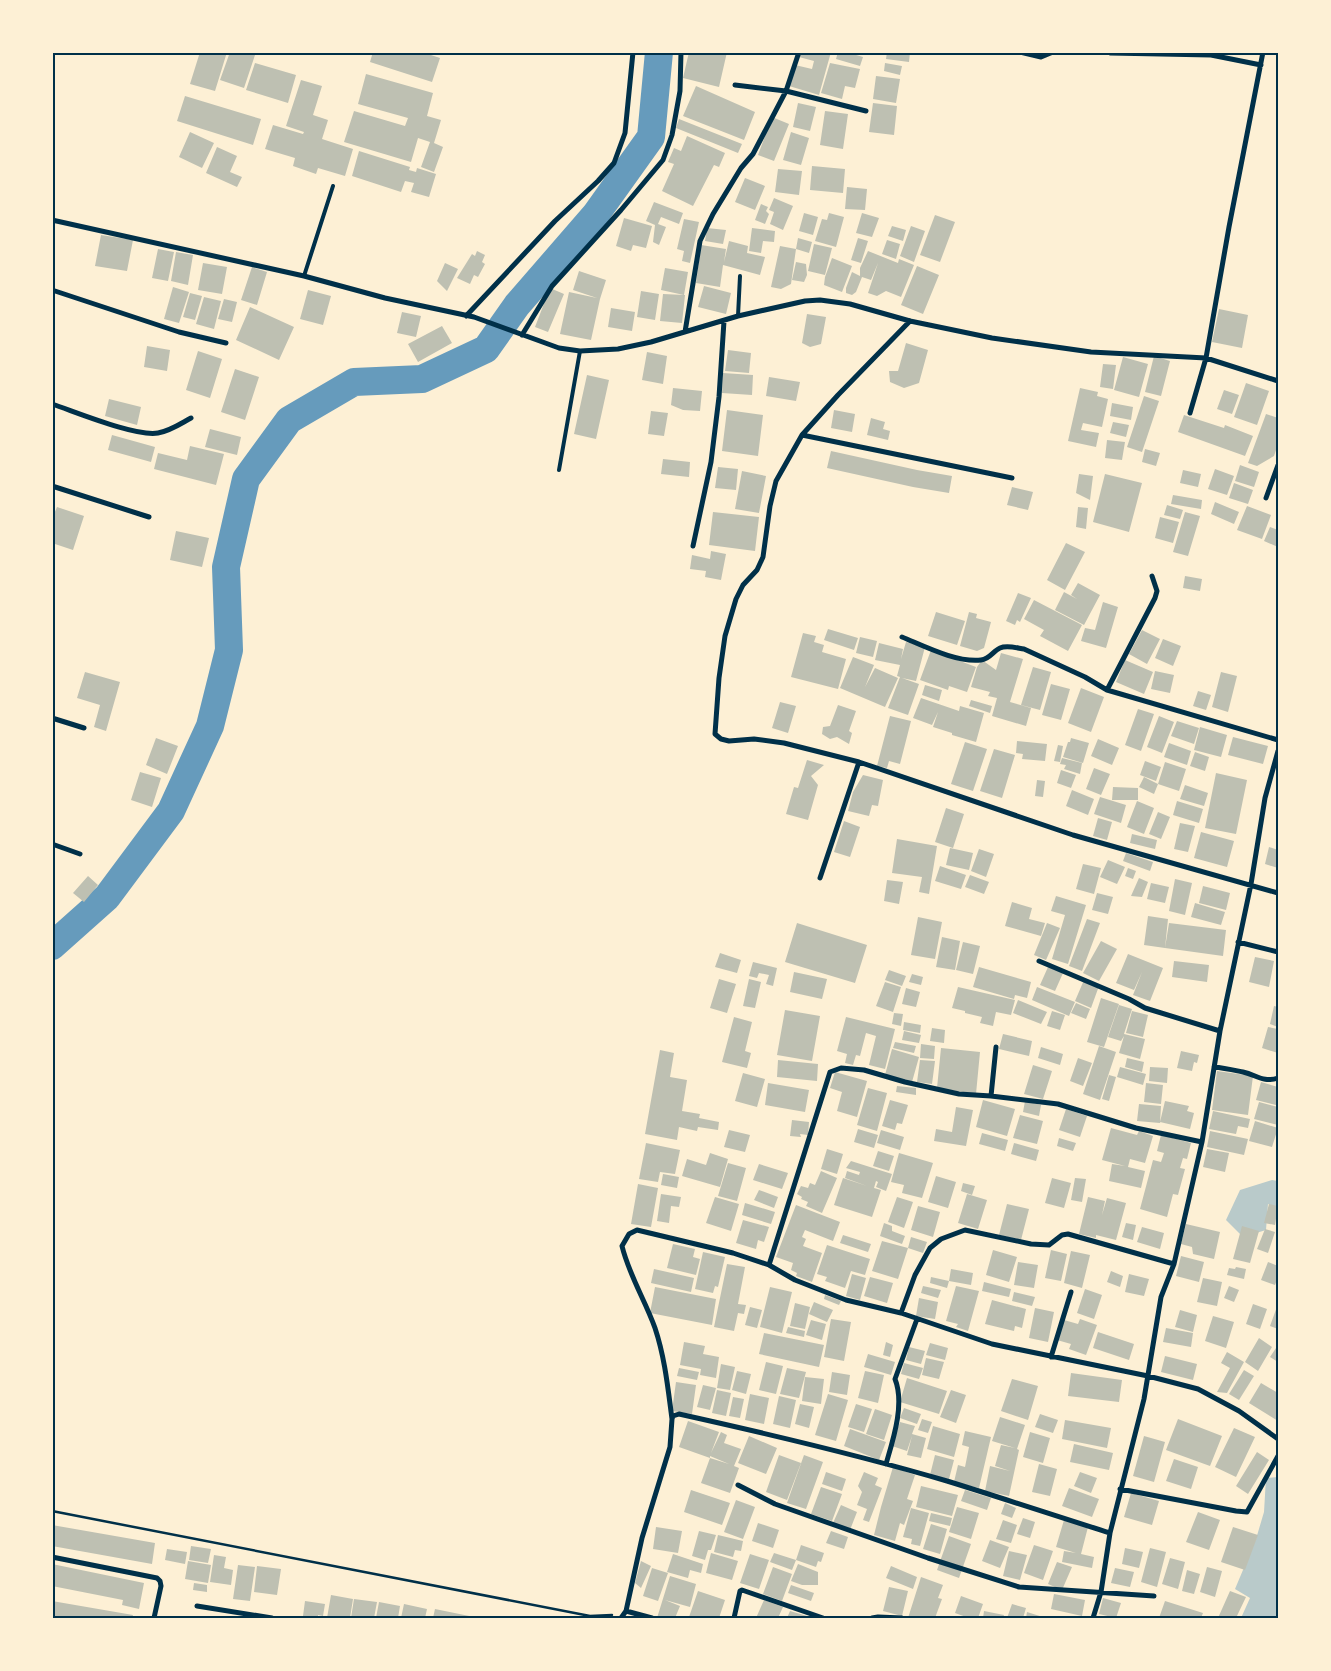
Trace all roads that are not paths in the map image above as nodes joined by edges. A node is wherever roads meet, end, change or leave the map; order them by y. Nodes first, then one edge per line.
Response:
1 (633, 52) edge
2 (681, 52) edge
3 (799, 52) edge
4 (1020, 52) edge
5 (1052, 52) edge
6 (1263, 52) edge
7 (1110, 53) edge
8 (1211, 54) edge
9 (1261, 65) junction
10 (736, 84) dead end
11 (786, 91) junction
12 (866, 111) dead end
13 (333, 186) dead end
14 (52, 220) edge
15 (304, 276) junction
16 (740, 276) dead end
17 (52, 290) edge
18 (466, 316) junction
19 (738, 316) junction
20 (724, 321) junction
21 (910, 321) junction
22 (685, 332) junction
23 (522, 334) junction
24 (226, 343) dead end
25 (580, 351) junction
26 (1206, 358) junction
27 (1278, 381) edge
28 (52, 404) edge
29 (1190, 413) dead end
30 (190, 418) dead end
31 (802, 435) junction
32 (1278, 464) edge
33 (559, 470) dead end
34 (1012, 478) dead end
35 (52, 486) edge
36 (1266, 498) dead end
37 (149, 516) dead end
38 (693, 546) dead end
39 (1152, 576) dead end
40 (902, 638) dead end
41 (1107, 690) junction
42 (52, 718) edge
43 (84, 728) dead end
44 (1278, 740) edge
45 (1278, 751) edge
46 (859, 762) junction
47 (52, 844) edge
48 (80, 854) dead end
49 (820, 878) dead end
50 (1251, 884) junction
51 (1278, 893) edge
52 (1238, 942) junction
53 (1278, 952) edge
54 (1039, 960) dead end
55 (1220, 1031) junction
56 (996, 1047) dead end
57 (1214, 1066) junction
58 (1278, 1078) edge
59 (991, 1096) junction
60 (1202, 1142) junction
61 (1174, 1264) junction
62 (768, 1265) junction
63 (1070, 1292) dead end
64 (901, 1313) junction
65 (917, 1319) junction
66 (1051, 1356) junction
67 (1148, 1376) junction
68 (672, 1420) junction
69 (1278, 1439) edge
70 (1278, 1456) edge
71 (886, 1464) junction
72 (738, 1485) dead end
73 (1120, 1489) junction
74 (1110, 1533) junction
75 (52, 1557) edge
76 (1101, 1592) junction
77 (1154, 1596) dead end
78 (197, 1606) dead end
79 (623, 1615) edge
80 (154, 1618) edge
81 (272, 1618) edge
82 (652, 1618) edge
83 (734, 1618) edge
84 (820, 1618) edge
85 (872, 1618) edge
86 (902, 1618) edge
87 (1093, 1618) edge

1 - 18 street
2 - 23 street
3 - 11 street
4 - 5 street
6 - 9 street
7 - 8 street
8 - 9 street
9 - 26 street
10 - 11 street
11 - 12 street
11 - 22 street
13 - 15 lane
14 - 15 street
15 - 18 street
16 - 19 lane
17 - 24 street
18 - 23 street
19 - 20 street
19 - 21 street
20 - 22 street
20 - 38 street
21 - 26 street
21 - 31 street
22 - 25 street
23 - 25 street
25 - 33 lane
26 - 27 street
26 - 29 street
28 - 30 street
31 - 34 street
31 - 46 street
32 - 36 street
35 - 37 street
39 - 41 street
40 - 41 street
41 - 44 street
42 - 43 street
45 - 50 street
46 - 49 street
46 - 50 street
47 - 48 street
50 - 51 street
50 - 52 street
52 - 53 street
52 - 55 street
54 - 55 street
55 - 57 street
56 - 59 street
57 - 58 street
57 - 60 street
59 - 60 street
59 - 62 street
60 - 61 street
61 - 64 street
61 - 67 street
62 - 64 street
62 - 68 street
63 - 66 street
64 - 65 street
65 - 66 street
65 - 71 street
66 - 67 street
67 - 69 street
67 - 73 street
68 - 71 street
68 - 79 street
70 - 73 street
71 - 74 street
72 - 76 street
73 - 74 street
74 - 76 street
75 - 80 street
76 - 77 street
76 - 87 street
78 - 81 street
79 - 82 street
83 - 84 street
85 - 86 street

